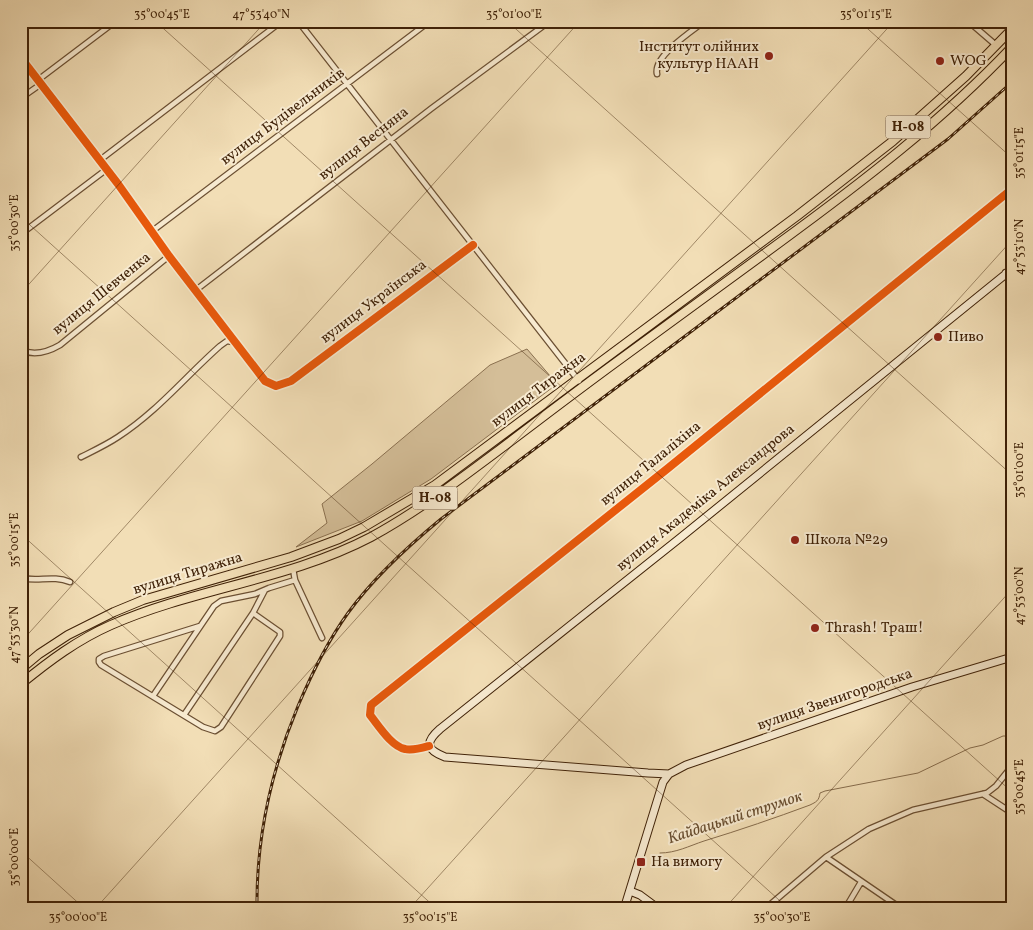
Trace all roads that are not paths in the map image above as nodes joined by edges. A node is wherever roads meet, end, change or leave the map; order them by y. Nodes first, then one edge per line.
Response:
1 (116, 21) edge
2 (282, 21) edge
3 (298, 21) edge
4 (430, 21) edge
5 (550, 21) edge
6 (705, 21) edge
7 (968, 21) edge
8 (1012, 29) edge
9 (997, 46) junction
10 (1012, 47) edge
11 (1009, 55) edge
12 (21, 58) edge
13 (657, 74) dead end
14 (39, 82) junction
15 (347, 84) junction
16 (21, 98) edge
17 (391, 140) junction
18 (100, 160) junction
19 (107, 169) junction
20 (1012, 189) edge
21 (151, 232) junction
22 (21, 234) edge
23 (472, 245) junction
24 (169, 256) junction
25 (1009, 271) edge
26 (1012, 284) edge
27 (196, 290) junction
28 (236, 342) junction
29 (21, 350) edge
30 (577, 378) junction
31 (583, 386) junction
32 (80, 457) dead end
33 (291, 557) junction
34 (293, 569) junction
35 (21, 578) edge
36 (295, 580) junction
37 (70, 582) dead end
38 (265, 590) junction
39 (253, 613) junction
40 (200, 626) junction
41 (322, 638) dead end
42 (1012, 656) edge
43 (21, 669) edge
44 (21, 684) edge
45 (153, 696) junction
46 (184, 715) junction
47 (429, 746) junction
48 (1012, 766) edge
49 (669, 774) junction
50 (984, 794) junction
51 (1012, 813) edge
52 (826, 857) junction
53 (861, 882) junction
54 (630, 891) junction
55 (624, 909) edge
56 (659, 909) edge
57 (765, 909) edge
58 (845, 909) edge
59 (902, 909) edge

1 - 14 street
2 - 18 street
3 - 15 street
4 - 15 street, вулиця Будівельників
5 - 17 street, вулиця Весняна
6 - 13 street
7 - 9 street
8 - 9 main road, вулиця Тиражна / Н-08
9 - 11 main road
9 - 30 main road, вулиця Тиражна / Н-08
10 - 11 main road, вулиця Тиражна / Н-08
11 - 31 main road, вулиця Тиражна / Н-08
12 - 14 street
14 - 16 street
14 - 18 street
15 - 17 street
15 - 21 street, вулиця Будівельників
17 - 23 street
17 - 27 street, вулиця Весняна
18 - 19 street
19 - 21 street
19 - 22 street
20 - 47 street, вулиця Талаліхіна
21 - 24 street
23 - 28 street, вулиця Українська
23 - 30 street
24 - 27 street
24 - 29 street, вулиця Шевченка
25 - 26 street
25 - 47 street, вулиця Академіка Александрова
27 - 28 street
28 - 32 street
30 - 31 street
30 - 33 main road, вулиця Тиражна / Н-08
31 - 34 main road, вулиця Тиражна / Н-08
33 - 34 main road
33 - 43 main road, вулиця Тиражна / Н-08
34 - 36 street
34 - 44 main road, вулиця Тиражна / Н-08
35 - 37 street
36 - 38 street
36 - 41 street
38 - 39 street
38 - 40 street
39 - 46 street
39 - 46 street
40 - 45 street
40 - 45 street
42 - 49 street, вулиця Звенигородська
45 - 46 street
47 - 49 street, вулиця Звенигородська
48 - 50 street
49 - 54 street
50 - 51 street
50 - 52 street
52 - 53 street
52 - 57 street
53 - 58 street
53 - 59 street
54 - 55 street
54 - 56 street

